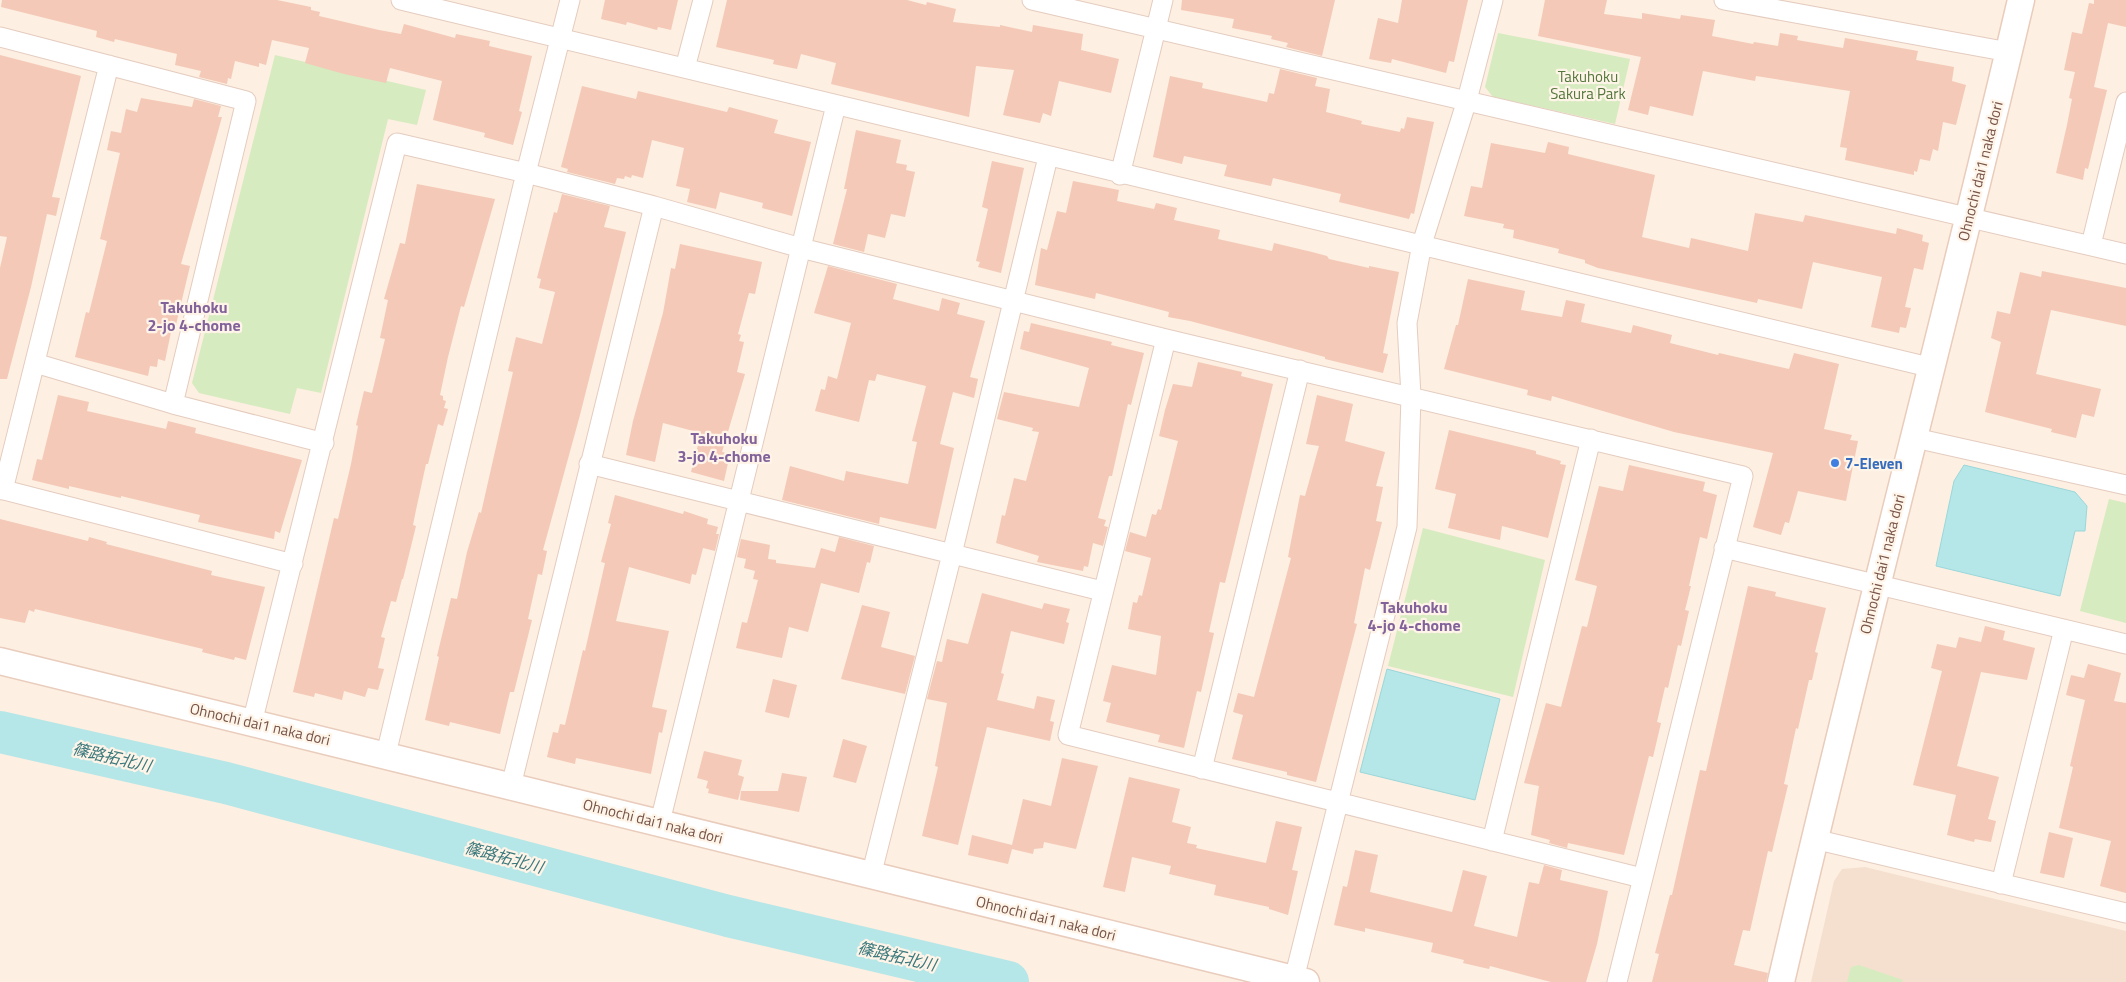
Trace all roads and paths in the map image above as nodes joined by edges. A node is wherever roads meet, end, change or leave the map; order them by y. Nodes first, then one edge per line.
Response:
1 (401, 0) edge
2 (570, 0) edge
3 (702, 0) edge
4 (1032, 0) edge
5 (1163, 0) edge
6 (1493, 0) edge
7 (1724, 0) edge
8 (2021, 0) edge
9 (431, 4) edge
10 (1156, 30) junction
11 (0, 37) edge
12 (560, 39) junction
13 (2009, 52) junction
14 (109, 65) junction
15 (685, 68) junction
16 (1467, 100) junction
17 (2126, 102) edge
18 (836, 105) junction
19 (1048, 157) junction
20 (526, 173) junction
21 (1120, 175) junction
22 (654, 206) junction
23 (1968, 217) junction
24 (1422, 244) junction
25 (2091, 245) junction
26 (801, 248) junction
27 (2126, 254) edge
28 (1013, 300) junction
29 (1166, 338) junction
30 (35, 363) junction
31 (1933, 368) junction
32 (1300, 370) junction
33 (1411, 396) junction
34 (173, 404) junction
35 (1915, 438) junction
36 (1591, 439) junction
37 (324, 443) junction
38 (590, 464) junction
39 (2126, 485) edge
40 (2, 490) edge
41 (740, 502) junction
42 (1724, 548) junction
43 (952, 554) junction
44 (293, 564) junction
45 (1876, 584) junction
46 (1102, 591) junction
47 (2064, 629) junction
48 (2126, 644) edge
49 (0, 661) edge
50 (252, 723) junction
51 (386, 754) junction
52 (1202, 769) junction
53 (511, 786) junction
54 (1339, 802) junction
55 (660, 822) junction
56 (1814, 839) junction
57 (1492, 841) junction
58 (871, 876) junction
59 (1642, 878) junction
60 (2002, 884) junction
61 (2126, 913) edge
62 (1300, 981) edge
63 (1617, 982) edge
64 (1781, 982) edge

1 - 9 street
2 - 12 street
3 - 15 street
4 - 10 street
5 - 10 street
6 - 16 street
7 - 13 street
8 - 13 street, Ohnochi dai1 naka dori
9 - 12 street
10 - 16 street
10 - 21 street
11 - 14 street
12 - 15 street
12 - 20 street
13 - 23 street, Ohnochi dai1 naka dori
14 - 30 street
14 - 34 street
15 - 18 street
16 - 23 street
16 - 24 street
17 - 25 street
18 - 19 street
18 - 26 street
19 - 21 street
19 - 28 street
20 - 22 street
20 - 37 street
20 - 51 street
21 - 24 street
22 - 26 street
22 - 38 street
23 - 25 street
23 - 31 street, Ohnochi dai1 naka dori
24 - 31 street
24 - 33 street
25 - 27 street
26 - 28 street
26 - 41 street
28 - 29 street
28 - 43 street
29 - 32 street
29 - 46 street
30 - 34 street
30 - 40 street
31 - 35 street, Ohnochi dai1 naka dori
32 - 33 street
32 - 52 street
33 - 36 street
33 - 54 street
34 - 37 street
35 - 39 street
35 - 45 street, Ohnochi dai1 naka dori
36 - 42 street
36 - 57 street
37 - 44 street
38 - 41 street
38 - 53 street
40 - 44 street
41 - 43 street
41 - 55 street
42 - 45 street
42 - 59 street
43 - 46 street
43 - 58 street
44 - 50 street
45 - 47 street
45 - 56 street, Ohnochi dai1 naka dori
46 - 52 street
47 - 48 street
47 - 60 street
49 - 50 street, Ohnochi dai1 naka dori
50 - 51 street, Ohnochi dai1 naka dori
51 - 53 street, Ohnochi dai1 naka dori
52 - 54 street
53 - 55 street, Ohnochi dai1 naka dori
54 - 57 street
54 - 62 street
55 - 58 street, Ohnochi dai1 naka dori
56 - 60 street
56 - 64 street, Ohnochi dai1 naka dori
57 - 59 street
58 - 62 street, Ohnochi dai1 naka dori
59 - 63 street
60 - 61 street

